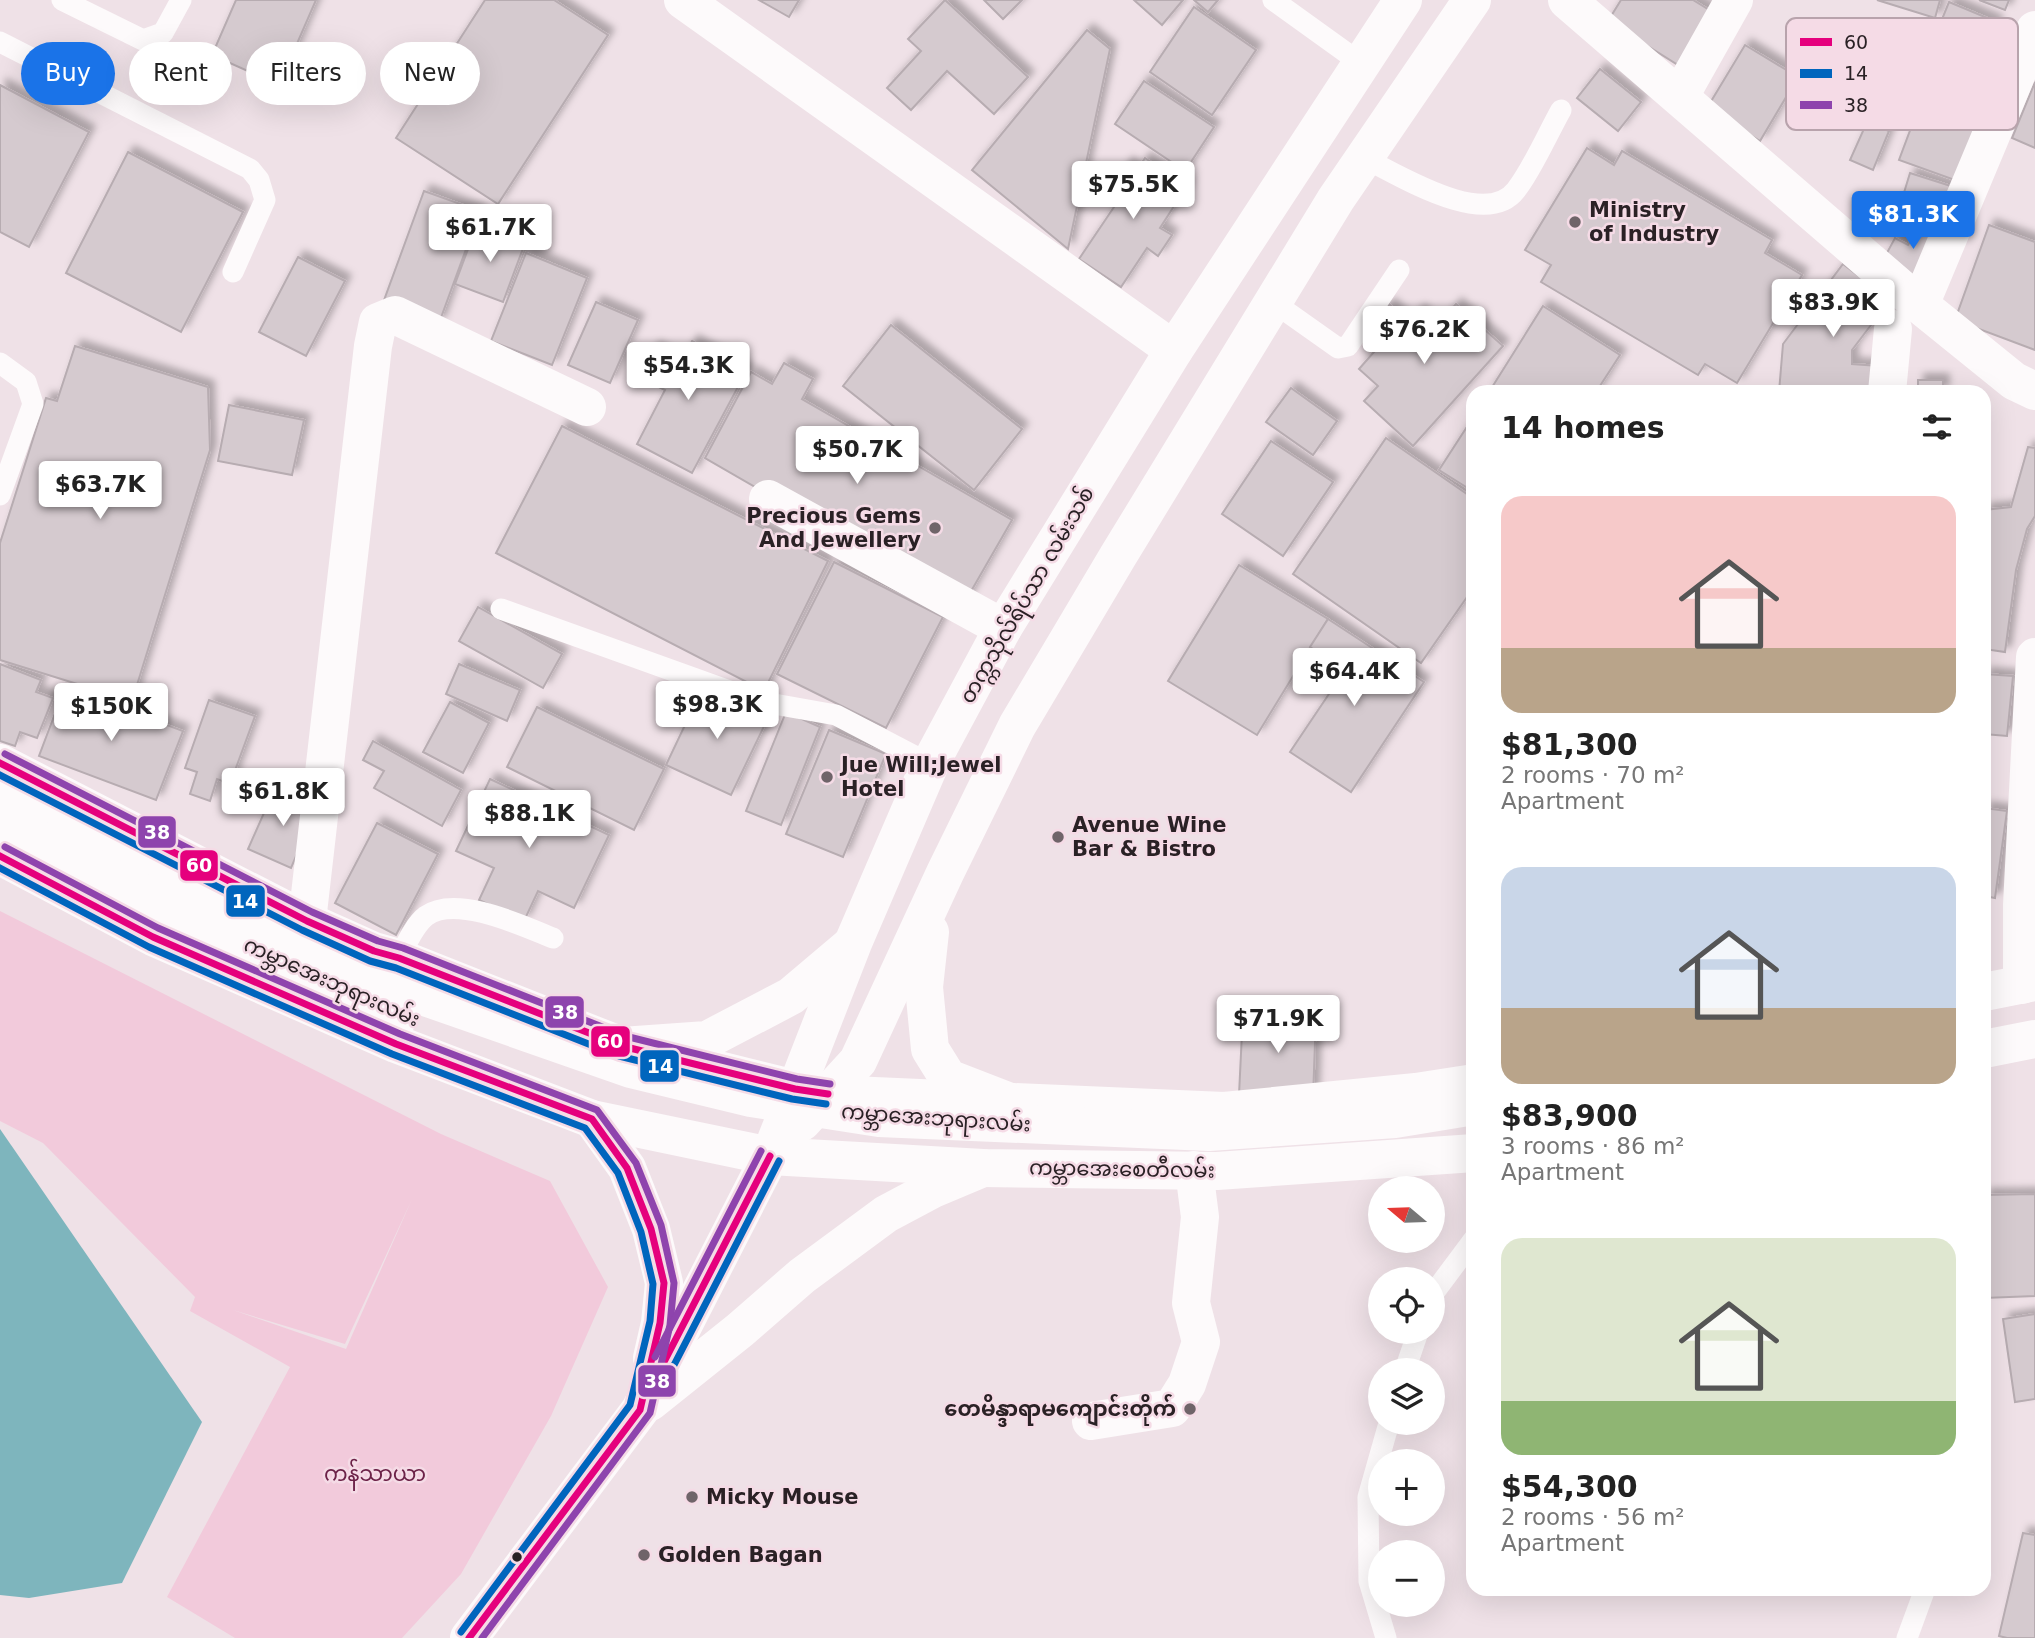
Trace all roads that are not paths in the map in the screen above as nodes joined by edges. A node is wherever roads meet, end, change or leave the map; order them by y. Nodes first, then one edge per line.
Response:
1 (62, 0) edge
2 (181, 0) edge
3 (683, 0) edge
4 (1273, 0) edge
5 (1404, 0) edge
6 (1472, 0) edge
7 (1567, 0) edge
8 (1734, 0) edge
9 (2035, 30) edge
10 (0, 42) edge
11 (1362, 64) junction
12 (2018, 68) edge
13 (1679, 96) junction
14 (1561, 110) dead end
15 (1990, 130) edge
16 (1364, 158) junction
17 (1399, 270) dead end
18 (233, 272) dead end
19 (1273, 302) junction
20 (1906, 317) junction
21 (1174, 349) junction
22 (0, 363) edge
23 (1226, 381) junction
24 (1889, 385) edge
25 (2035, 391) edge
26 (587, 407) dead end
27 (0, 495) edge
28 (768, 499) dead end
29 (501, 608) dead end
30 (1003, 628) junction
31 (2035, 657) edge
32 (0, 763) edge
33 (930, 764) junction
34 (0, 790) edge
35 (0, 819) edge
36 (0, 856) edge
37 (933, 901) junction
38 (295, 915) junction
39 (553, 938) dead end
40 (853, 943) junction
41 (399, 958) junction
42 (246, 978) junction
43 (2028, 983) edge
44 (1991, 991) edge
45 (2035, 1039) edge
46 (621, 1046) junction
47 (1991, 1048) edge
48 (1466, 1084) edge
49 (812, 1091) junction
50 (1010, 1102) junction
51 (1466, 1107) edge
52 (1191, 1110) junction
53 (592, 1119) junction
54 (1466, 1131) edge
55 (1466, 1154) edge
56 (769, 1156) junction
57 (983, 1168) junction
58 (1191, 1170) junction
59 (1466, 1250) edge
60 (1445, 1278) edge
61 (640, 1410) junction
62 (1091, 1421) dead end
63 (1386, 1435) edge
64 (1922, 1596) edge
65 (469, 1638) edge
66 (1386, 1638) edge
67 (1907, 1638) edge

1 - 2 lane
3 - 21 main road
4 - 11 lane
5 - 11 main road, တက္ကသိုလ်ရိပ်သာ လမ်းသစ်
6 - 16 main road
7 - 13 main road
8 - 13 main road
9 - 12 main road
10 - 18 lane
11 - 21 main road, တက္ကသိုလ်ရိပ်သာ လမ်းသစ်
13 - 20 main road
14 - 16 lane
15 - 20 main road
16 - 19 main road
17 - 19 lane
19 - 23 main road
20 - 24 main road
20 - 25 main road
21 - 23 main road
21 - 30 main road, တက္ကသိုလ်ရိပ်သာ လမ်းသစ်
22 - 27 lane
23 - 37 main road
26 - 38 main road
28 - 30 main road
29 - 33 lane
30 - 33 main road, တက္ကသိုလ်ရိပ်သာ လမ်းသစ်
31 - 43 main road
32 - 38 main road
33 - 40 main road, တက္ကသိုလ်ရိပ်သာ လမ်းသစ်
34 - 51 main road, ကမ္ဘာအေးဘုရားလမ်း
35 - 54 main road, ကမ္ဘာအေးဘုရားလမ်း
36 - 42 main road
37 - 49 main road
37 - 50 main road
38 - 41 main road
38 - 42 main road
39 - 41 lane
40 - 46 main road
40 - 49 main road, တက္ကသိုလ်ရိပ်သာ လမ်းသစ်
41 - 46 main road
42 - 53 main road
43 - 44 main road
45 - 47 main road
46 - 49 main road
48 - 52 main road
49 - 50 main road
49 - 56 main road, တက္ကသိုလ်ရိပ်သာ လမ်းသစ်
50 - 52 main road
52 - 58 main road
53 - 56 main road
53 - 61 main road
55 - 58 main road, ကမ္ဘာအေးစေတီလမ်း
56 - 57 main road, ကမ္ဘာအေးစေတီလမ်း
56 - 61 main road, တက္ကသိုလ်ရိပ်သာ လမ်းသစ်
57 - 58 main road, ကမ္ဘာအေးစေတီလမ်း
57 - 61 main road
58 - 62 main road
59 - 60 lane
61 - 65 main road
63 - 66 lane
64 - 67 lane

